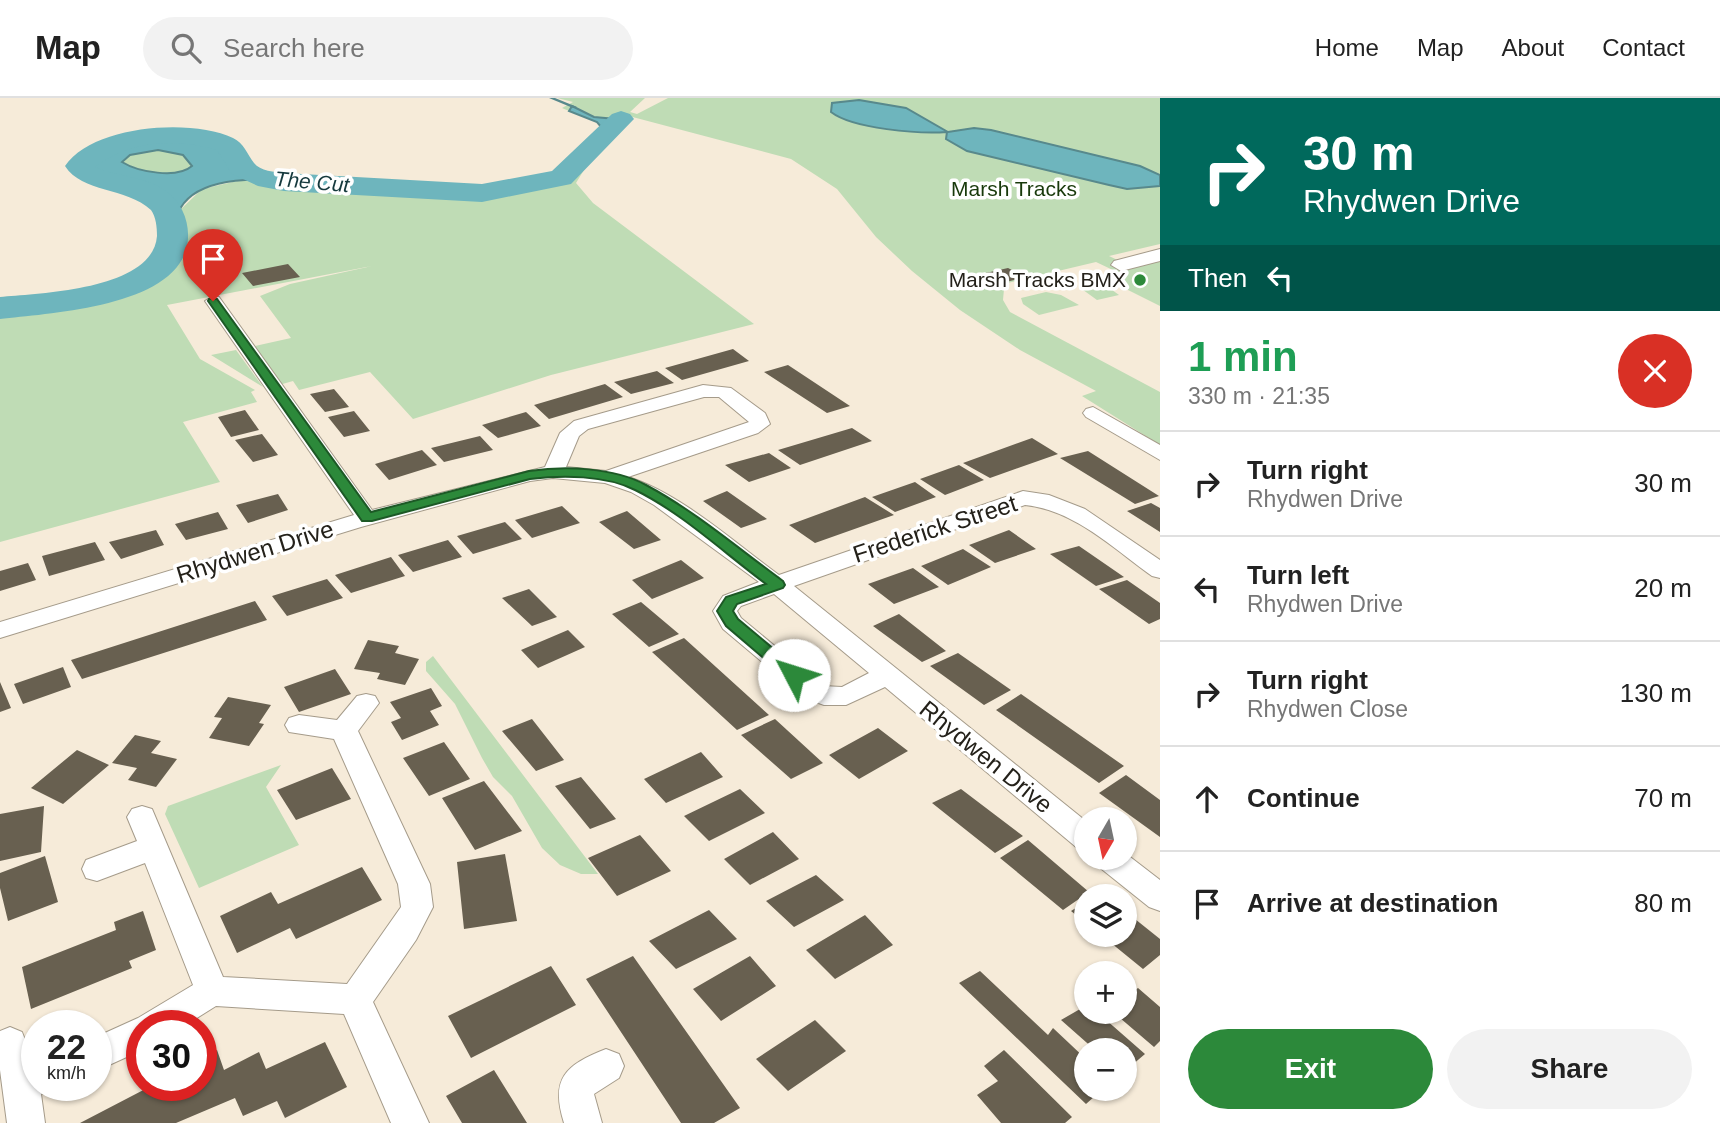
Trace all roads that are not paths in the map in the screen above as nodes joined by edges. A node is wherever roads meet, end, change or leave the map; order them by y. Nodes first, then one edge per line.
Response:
1 (1160, 255) edge
2 (1121, 265) dead end
3 (213, 301) dead end
4 (1093, 413) dead end
5 (1160, 454) edge
6 (553, 472) junction
7 (607, 477) junction
8 (367, 518) junction
9 (1160, 571) edge
10 (778, 585) junction
11 (0, 630) edge
12 (885, 676) junction
13 (366, 703) dead end
14 (299, 725) dead end
15 (344, 730) junction
16 (142, 817) dead end
17 (1074, 829) edge
18 (154, 847) junction
19 (97, 869) dead end
20 (1125, 870) edge
21 (1160, 898) edge
22 (212, 991) junction
23 (355, 1000) junction
24 (179, 1010) edge
25 (10, 1043) dead end
26 (21, 1066) edge
27 (606, 1066) dead end
28 (28, 1101) edge
29 (26, 1123) edge
30 (410, 1123) edge
31 (583, 1123) edge

1 - 2 street
3 - 8 street
4 - 5 street
6 - 7 street, Rhydwen Drive
6 - 7 street, Rhydwen Drive
6 - 8 street, Rhydwen Drive
7 - 10 street, Rhydwen Drive
8 - 11 street, Rhydwen Drive
9 - 10 street, Frederick Street
10 - 12 street, Rhydwen Drive
10 - 12 street
12 - 17 street, Rhydwen Drive
13 - 15 street
14 - 15 street
15 - 23 street
16 - 18 street
18 - 19 street
18 - 22 street
20 - 21 street
22 - 23 street
22 - 24 street
23 - 30 street
25 - 26 street
27 - 31 street
28 - 29 street

